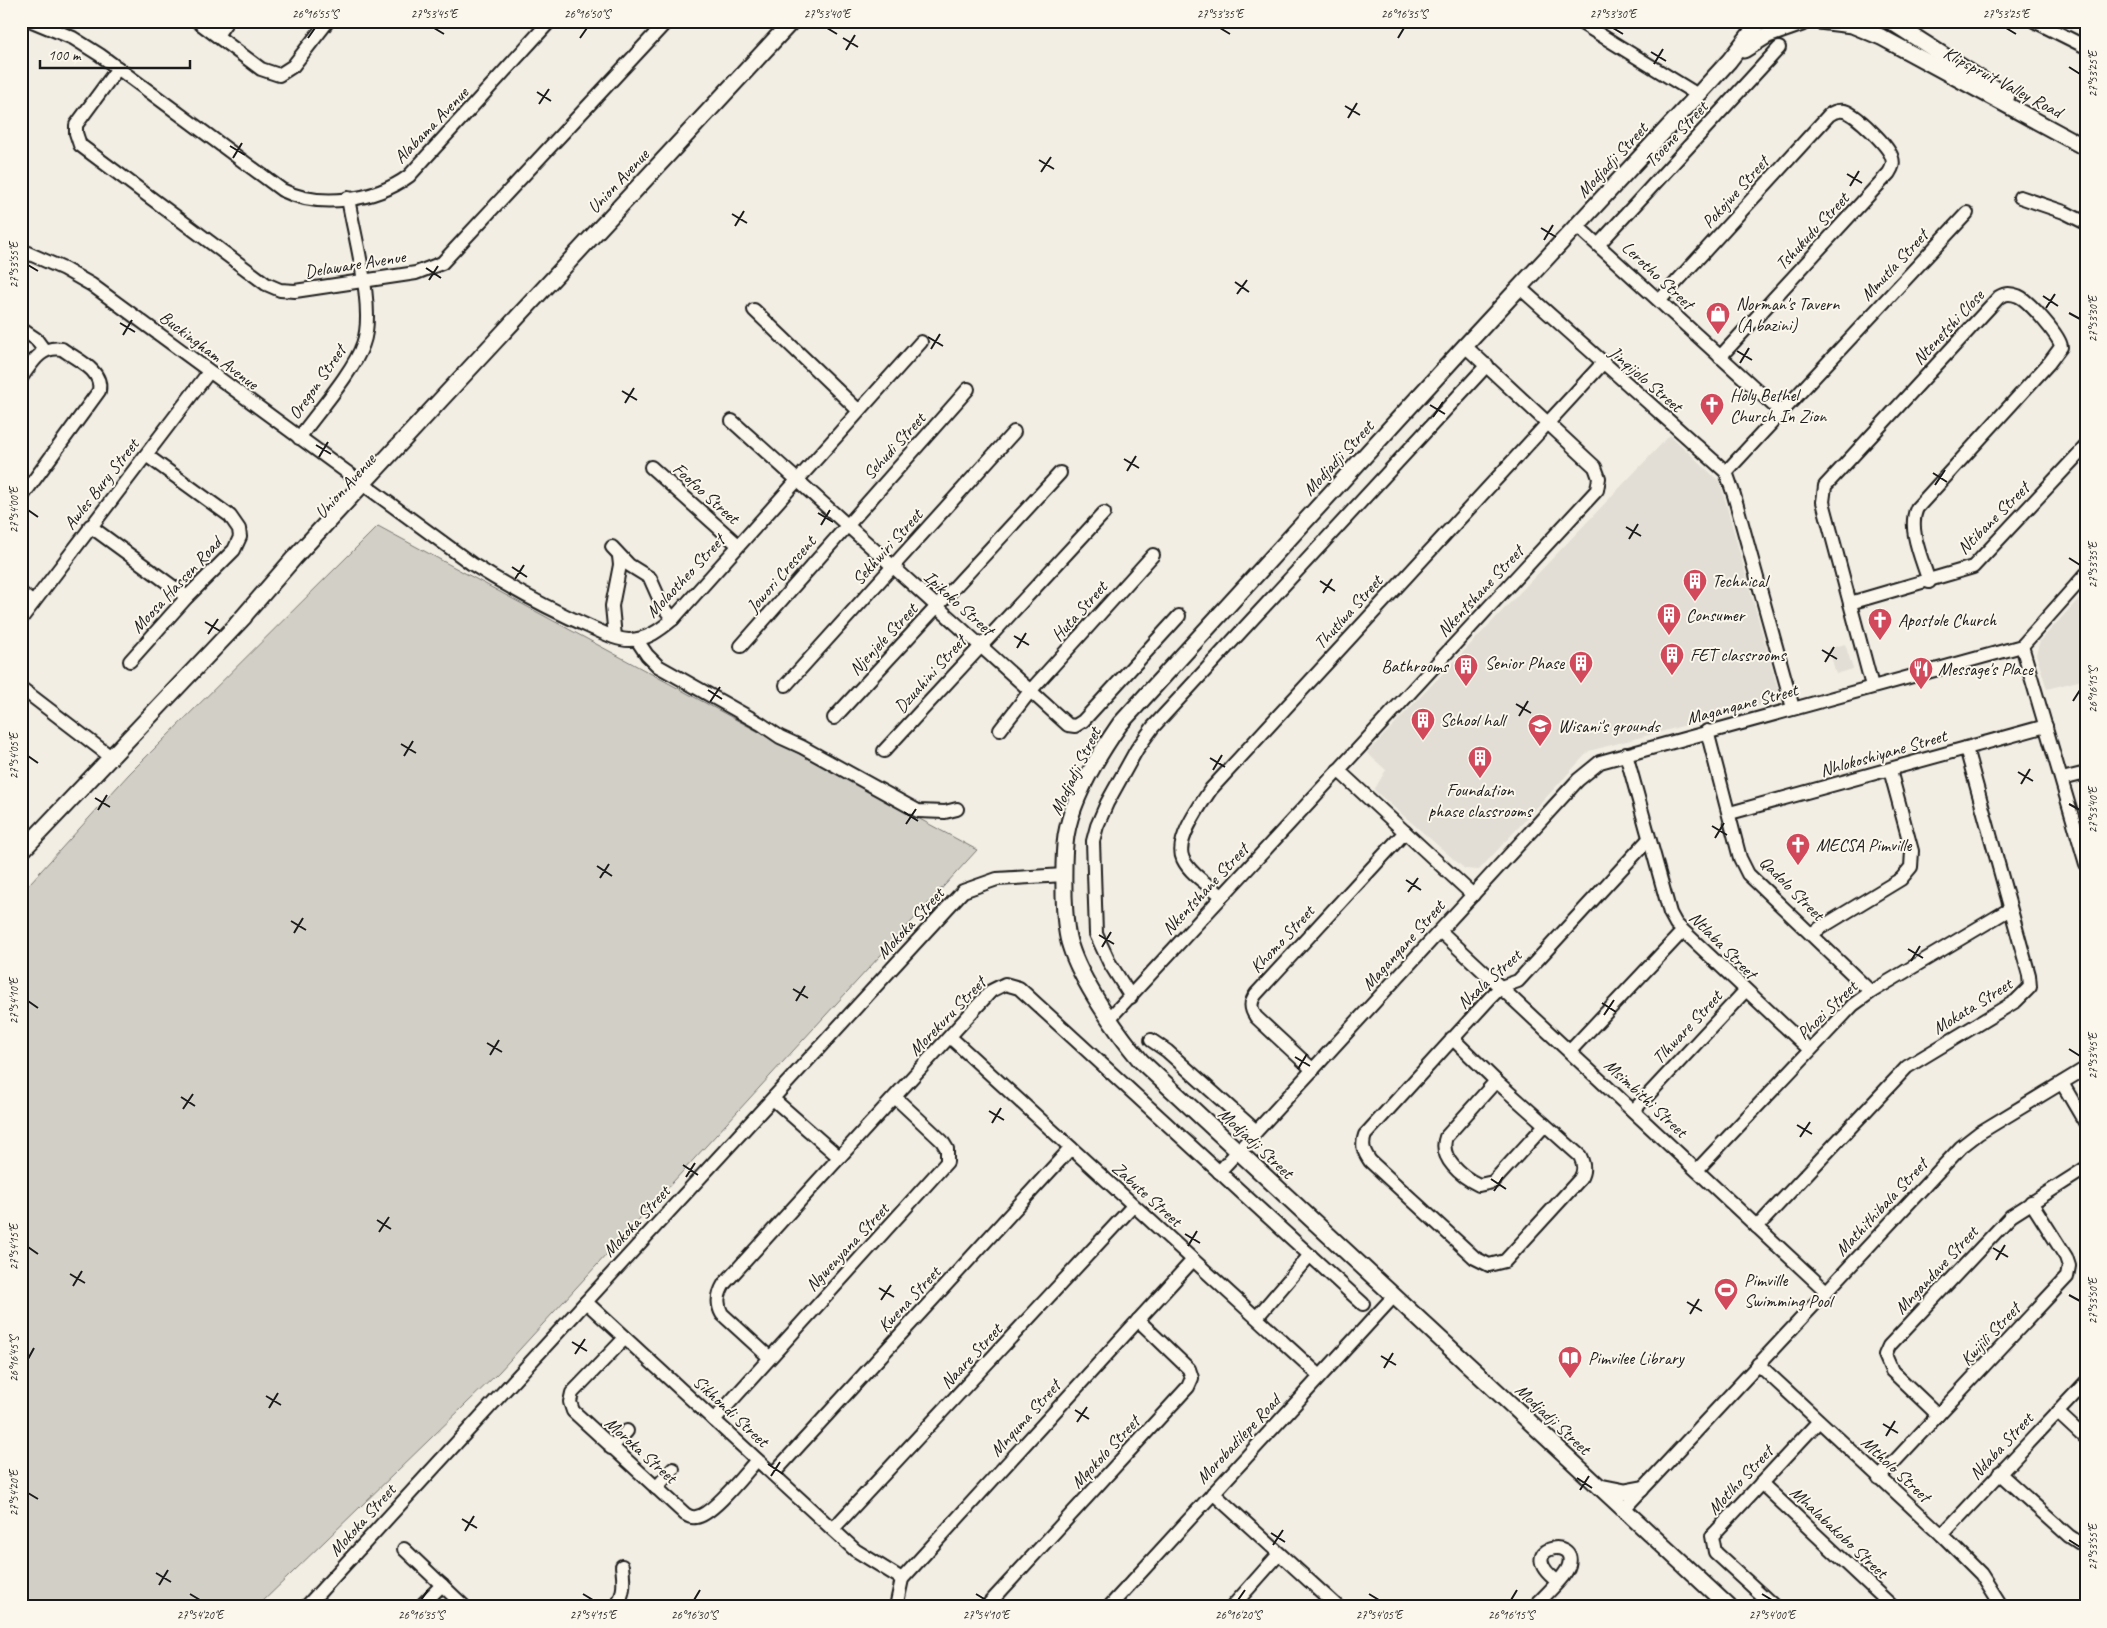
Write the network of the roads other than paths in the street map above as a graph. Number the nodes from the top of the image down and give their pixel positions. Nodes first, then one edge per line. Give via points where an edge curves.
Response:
1 (32, 21) edge
2 (197, 21) edge
3 (227, 21) edge
4 (328, 21) edge
5 (550, 21) edge
6 (668, 21) edge
7 (792, 21) edge
8 (1578, 21) edge
9 (1760, 21) edge
10 (1890, 21) edge
11 (2034, 21) edge
12 (1807, 22) edge
13 (46, 23) edge
14 (217, 35) junction
15 (2086, 47) edge
16 (1779, 48) dead end
17 (1729, 61) junction
18 (118, 68) junction
19 (1698, 95) junction
20 (1838, 110) joint
21 (2086, 142) edge
22 (2086, 148) edge
23 (2020, 197) dead end
24 (348, 198) junction
25 (1967, 213) dead end
26 (2086, 223) edge
27 (1577, 226) junction
28 (1599, 244) junction
29 (21, 250) edge
30 (362, 281) junction
31 (1519, 288) junction
32 (1660, 300) junction
33 (754, 310) dead end
34 (21, 329) edge
35 (921, 342) dead end
36 (1464, 346) junction
37 (44, 350) junction
38 (1720, 357) junction
39 (1602, 364) junction
40 (1487, 365) junction
41 (209, 372) junction
42 (21, 378) edge
43 (968, 389) dead end
44 (859, 411) junction
45 (1781, 412) junction
46 (732, 421) dead end
47 (1548, 421) junction
48 (1014, 432) dead end
49 (298, 438) junction
50 (2086, 446) edge
51 (146, 455) junction
52 (651, 467) dead end
53 (1726, 472) junction
54 (1060, 473) dead end
55 (797, 479) junction
56 (366, 487) junction
57 (21, 498) edge
58 (1104, 513) dead end
59 (847, 525) junction
60 (90, 526) junction
61 (738, 545) junction
62 (1153, 555) dead end
63 (892, 566) junction
64 (2086, 574) edge
65 (1929, 582) junction
66 (21, 593) edge
67 (187, 597) junction
68 (33, 602) junction
69 (1850, 604) junction
70 (937, 607) junction
71 (1179, 616) dead end
72 (21, 619) edge
73 (673, 619) junction
74 (615, 637) junction
75 (637, 640) junction
76 (980, 645) junction
77 (741, 646) dead end
78 (2022, 646) junction
79 (130, 661) dead end
80 (786, 685) dead end
81 (1872, 686) junction
82 (21, 688) edge
83 (1030, 690) junction
84 (1793, 708) junction
85 (834, 718) dead end
86 (2046, 726) junction
87 (1000, 730) dead end
88 (1707, 732) junction
89 (1966, 748) junction
90 (884, 750) dead end
91 (1626, 754) junction
92 (111, 757) junction
93 (1338, 770) junction
94 (1890, 770) junction
95 (2086, 773) edge
96 (2062, 779) junction
97 (957, 809) dead end
98 (1730, 813) junction
99 (1404, 832) junction
100 (1648, 840) junction
101 (21, 852) edge
102 (2085, 862) edge
103 (1064, 875) junction
104 (1473, 894) junction
105 (1222, 896) junction
106 (2010, 909) junction
107 (1440, 931) junction
108 (1682, 932) junction
109 (1812, 933) junction
110 (1501, 987) junction
111 (1745, 991) junction
112 (1871, 992) junction
113 (1131, 997) junction
114 (1110, 1019) junction
115 (950, 1037) junction
116 (1452, 1038) junction
117 (1152, 1040) dead end
118 (1810, 1050) junction
119 (1570, 1051) junction
120 (2086, 1068) edge
121 (1313, 1070) junction
122 (1496, 1081) junction
123 (2062, 1083) junction
124 (895, 1097) junction
125 (773, 1099) junction
126 (1634, 1110) junction
127 (1545, 1124) junction
128 (2086, 1124) edge
129 (1256, 1131) junction
130 (1071, 1148) junction
131 (1238, 1152) junction
132 (840, 1157) junction
133 (2086, 1168) edge
134 (1697, 1170) junction
135 (1219, 1172) junction
136 (2031, 1202) junction
137 (1133, 1206) junction
138 (1757, 1227) junction
139 (1310, 1255) junction
140 (1193, 1260) junction
141 (1826, 1291) junction
142 (1394, 1296) junction
143 (586, 1302) junction
144 (1363, 1304) dead end
145 (1257, 1317) junction
146 (1138, 1320) junction
147 (625, 1338) junction
148 (769, 1357) junction
149 (1758, 1364) junction
150 (1320, 1376) junction
151 (2086, 1382) edge
152 (2057, 1412) junction
153 (1938, 1415) junction
154 (714, 1420) junction
155 (1819, 1421) junction
156 (627, 1430) dead end
157 (2086, 1439) edge
158 (611, 1448) junction
159 (757, 1460) junction
160 (673, 1469) dead end
161 (2000, 1473) junction
162 (773, 1474) junction
163 (1879, 1478) junction
164 (1761, 1483) junction
165 (1599, 1487) junction
166 (656, 1488) junction
167 (1641, 1489) junction
168 (1213, 1492) junction
169 (1623, 1510) junction
170 (833, 1529) junction
171 (1942, 1535) junction
172 (2086, 1547) edge
173 (404, 1549) dead end
174 (1279, 1554) junction
175 (622, 1566) dead end
176 (902, 1579) junction
177 (1558, 1581) dead end
178 (442, 1585) junction
179 (1999, 1606) edge
180 (306, 1607) edge
181 (420, 1607) edge
182 (465, 1607) edge
183 (616, 1607) edge
184 (896, 1607) edge
185 (986, 1607) edge
186 (1109, 1607) edge
187 (1232, 1607) edge
188 (1338, 1607) edge
189 (1534, 1607) edge
190 (1729, 1607) edge
191 (1774, 1607) edge
192 (1893, 1607) edge

1 - 13 street, Alabama Avenue
2 - 14 street
3 - 14 street
4 - 14 street via 293,66 279,75 261,69
5 - 24 street, Alabama Avenue via 409,176 388,188
6 - 30 street, Delaware Avenue via 442,263 416,273
7 - 56 street, Union Avenue via 472,365 422,429
8 - 19 street
9 - 17 street, Modjadji Street
10 - 21 street, Klipspruit Valley Road via 2031,112
11 - 15 street
12 - 17 street, Modjadji Street via 1768,34
12 - 22 street, Klipspruit Valley Road via 1852,25 1881,37
13 - 18 street, Alabama Avenue
16 - 28 street, Tsoene Street
17 - 19 street, Modjadji Street
18 - 24 street, Alabama Avenue via 282,190 308,200
18 - 30 street, Delaware Avenue via 76,125 77,138 84,148 273,288 295,291
19 - 27 street, Modjadji Street
20 - 32 street, Pokojwe Street via 1829,115
20 - 38 street, Tshukudu Street via 1852,114 1887,149 1892,169
23 - 26 street
24 - 30 street, Oregon Street
25 - 45 street, Mmutla Street
27 - 28 street, Lerotho Street
27 - 31 street, Modjadji Street
28 - 32 street, Lerotho Street
29 - 41 street, Buckingham Avenue via 92,285
30 - 49 street, Oregon Street via 368,322 362,349
31 - 36 street, Modjadji Street
31 - 39 street, Jinqijolo Street
32 - 38 street, Lerotho Street
33 - 44 street
34 - 37 street via 36,339
35 - 44 street, Molaotheo Street
36 - 40 street, Nkentshane Street
36 - 103 street, Modjadji Street via 1120,724 1073,811 1066,834
37 - 42 street
37 - 57 street via 62,348 96,373 99,392
38 - 45 street, Lerotho Street
39 - 47 street, Thutlwa Street
39 - 53 street, Jinqijolo Street
40 - 47 street, Nkentshane Street
40 - 113 street via 1153,727 1121,776 1095,832 1096,934
41 - 49 street, Buckingham Avenue
41 - 51 street, Awles Bury Street
43 - 59 street, Sehudi Street
44 - 55 street, Molaotheo Street
45 - 53 street, Mmutla Street
46 - 55 street, Ipikoko Street
47 - 93 street, Nkentshane Street via 1595,467 1599,478 1596,492
47 - 105 street, Thutlwa Street via 1211,789 1182,840 1181,852 1188,866
48 - 63 street, Sekhwiri Street
49 - 56 street, Buckingham Avenue
50 - 65 street, Ntibane Street via 1977,564
51 - 60 street, Awles Bury Street
51 - 67 street, Moosa Hassen Road via 230,516 240,529 234,550
52 - 61 street, Foofoo Street
53 - 84 street, Jinqijolo Street
54 - 70 street, Njenjele Street
55 - 59 street, Ipikoko Street
55 - 61 street, Molaotheo Street
56 - 74 street, Molaotheo Street via 505,585
56 - 92 street, Union Avenue
58 - 76 street, Dzuahini Street
59 - 63 street, Ipikoko Street
59 - 77 street, Jowori Crescent
60 - 67 street
60 - 68 street, Awles Bury Street
61 - 73 street, Molaotheo Street
62 - 83 street, Huta Street
63 - 70 street, Ipikoko Street
63 - 80 street, Sekhwiri Street
64 - 78 street
65 - 69 street, Ntibane Street
65 - 69 street, Ntenetshi Close via 1915,529 1917,508 2061,347 2053,331 2024,299 2015,294 1999,297 1825,486 1823,502
66 - 68 street
67 - 79 street, Moosa Hassen Road
68 - 72 street, Awles Bury Street
69 - 81 street, Ntenetshi Close
70 - 76 street, Ipikoko Street
70 - 85 street, Njenjele Street
71 - 83 street, Ipikoko Street via 1079,724 1068,725
73 - 74 street via 662,605 650,578 615,552 612,606
73 - 75 street, Molaotheo Street via 652,635
74 - 75 street, Molaotheo Street
75 - 97 street via 658,666 780,737 918,811
76 - 83 street, Ipikoko Street
76 - 90 street, Dzuahini Street
78 - 81 street, Maganqane Street
78 - 86 street
81 - 84 street, Maganqane Street
82 - 92 street
83 - 87 street
84 - 88 street, Maganqane Street
86 - 89 street, Nhlokoshiyane Street
86 - 96 street
88 - 91 street, Maganqane Street
88 - 98 street, Qadolo Street
89 - 94 street, Nhlokoshiyane Street
89 - 106 street, Mokata Street
91 - 100 street, Ntlaba Street
91 - 104 street, Maganqane Street via 1600,762 1578,780
92 - 101 street, Union Avenue
93 - 99 street
93 - 105 street, Nkentshane Street
94 - 98 street, Nhlokoshiyane Street
94 - 109 street via 1912,851 1911,867 1901,879
95 - 96 street
96 - 102 street
98 - 109 street, Qadolo Street via 1740,858 1748,874
99 - 104 street
99 - 121 street, Khomo Street via 1252,1002 1256,1017
100 - 108 street, Ntlaba Street via 1670,913
100 - 110 street, Nxala Street via 1518,980
103 - 114 street, Modjadji Street via 1065,921 1070,946
103 - 125 street, Mokoka Street via 997,879 963,891
104 - 107 street, Maganqane Street
105 - 113 street, Nkentshane Street
106 - 112 street, Phozi Street
106 - 138 street, Mokata Street via 2030,987 2016,1001 1907,1067
107 - 110 street, Msimbithi Street
107 - 121 street, Maganqane Street
108 - 111 street, Ntlaba Street
108 - 119 street
109 - 112 street, Qadolo Street
110 - 116 street, Nxala Street
110 - 119 street, Msimbithi Street
111 - 118 street, Ntlaba Street
111 - 126 street, Tlhware Street
112 - 118 street, Phozi Street via 1853,1005
113 - 114 street, Nkentshane Street
114 - 131 street, Modjadji Street via 1141,1061
115 - 124 street, Morekuru Street
115 - 130 street, Zabute Street
115 - 135 street, Morekuru Street via 994,989 1005,984 1015,986
116 - 122 street
116 - 127 street, Nxala Street via 1365,1135 1363,1149 1370,1161 1475,1258 1486,1264 1505,1261 1583,1174 1580,1156
117 - 129 street
118 - 134 street, Phozi Street
119 - 126 street, Msimbithi Street
120 - 123 street, Mathithibala Street
121 - 129 street, Maganqane Street
122 - 127 street
122 - 127 street via 1444,1142 1446,1156 1468,1178 1479,1185 1493,1182
123 - 128 street
123 - 141 street, Mathithibala Street via 1961,1147
124 - 132 street, Morekuru Street
124 - 148 street, Ngwenyana Street via 942,1142 947,1149 947,1162
125 - 132 street
125 - 143 street, Mokoka Street
126 - 134 street, Msimbithi Street
129 - 131 street, Maganqane Street
130 - 137 street, Zabute Street
130 - 162 street, Kwena Street
131 - 135 street, Maganqane Street
131 - 142 street, Modjadji Street
132 - 148 street, Morekuru Street via 720,1291 718,1307 722,1314
133 - 136 street, Mngandave Street
134 - 138 street, Msimbithi Street
135 - 139 street, Morekuru Street
136 - 153 street, Kwijili Street via 2066,1257 2068,1276
136 - 153 street, Mngandave Street via 2011,1216 1886,1352 1889,1367
137 - 140 street, Zabute Street
137 - 170 street, Naare Street
138 - 141 street, Msimbithi Street
139 - 144 street, Morekuru Street
139 - 145 street
140 - 145 street, Zabute Street
140 - 146 street, Mnquma Street
141 - 149 street, Mathithibala Street
142 - 150 street, Morobadilepe Road
142 - 165 street, Modjadji Street
143 - 147 street, Sikhondi Street
143 - 180 street, Mokoka Street
145 - 150 street, Zabute Street
146 - 176 street, Mnquma Street
146 - 185 street, Mqokolo Street via 1188,1369 1192,1378 1188,1387
147 - 154 street, Sikhondi Street
147 - 158 street, Moroka Street via 572,1394 570,1402 573,1411
148 - 154 street, Ngwenyana Street
149 - 155 street, Mtholo Street
149 - 167 street, Mathithibala Street
150 - 168 street, Morobadilepe Road
151 - 152 street, Ndaba Street
152 - 157 street
152 - 161 street, Ndaba Street
153 - 163 street, Kwijili Street
154 - 159 street, Sikhondi Street
155 - 163 street, Mtholo Street
155 - 164 street, Motlho Street
156 - 158 street
158 - 166 street, Moroka Street
159 - 162 street, Sikhondi Street
159 - 166 street, Moroka Street via 714,1506 696,1517 685,1514
160 - 166 street
161 - 171 street, Ndaba Street
161 - 172 street via 2069,1536
162 - 170 street, Sikhondi Street
163 - 171 street, Mtholo Street
164 - 191 street, Motlho Street via 1713,1534 1712,1541 1715,1552
164 - 192 street, Mhalabakobo Street
165 - 167 street via 1626,1492
165 - 169 street, Modjadji Street
167 - 169 street, Mathithibala Street
168 - 174 street
168 - 186 street, Morobadilepe Road
169 - 190 street, Modjadji Street
170 - 176 street, Sikhondi Street via 855,1550
171 - 179 street, Mtholo Street via 1981,1574
173 - 178 street
174 - 187 street
174 - 188 street
175 - 183 street via 624,1585 622,1598
176 - 184 street
177 - 189 street
178 - 181 street
178 - 182 street

